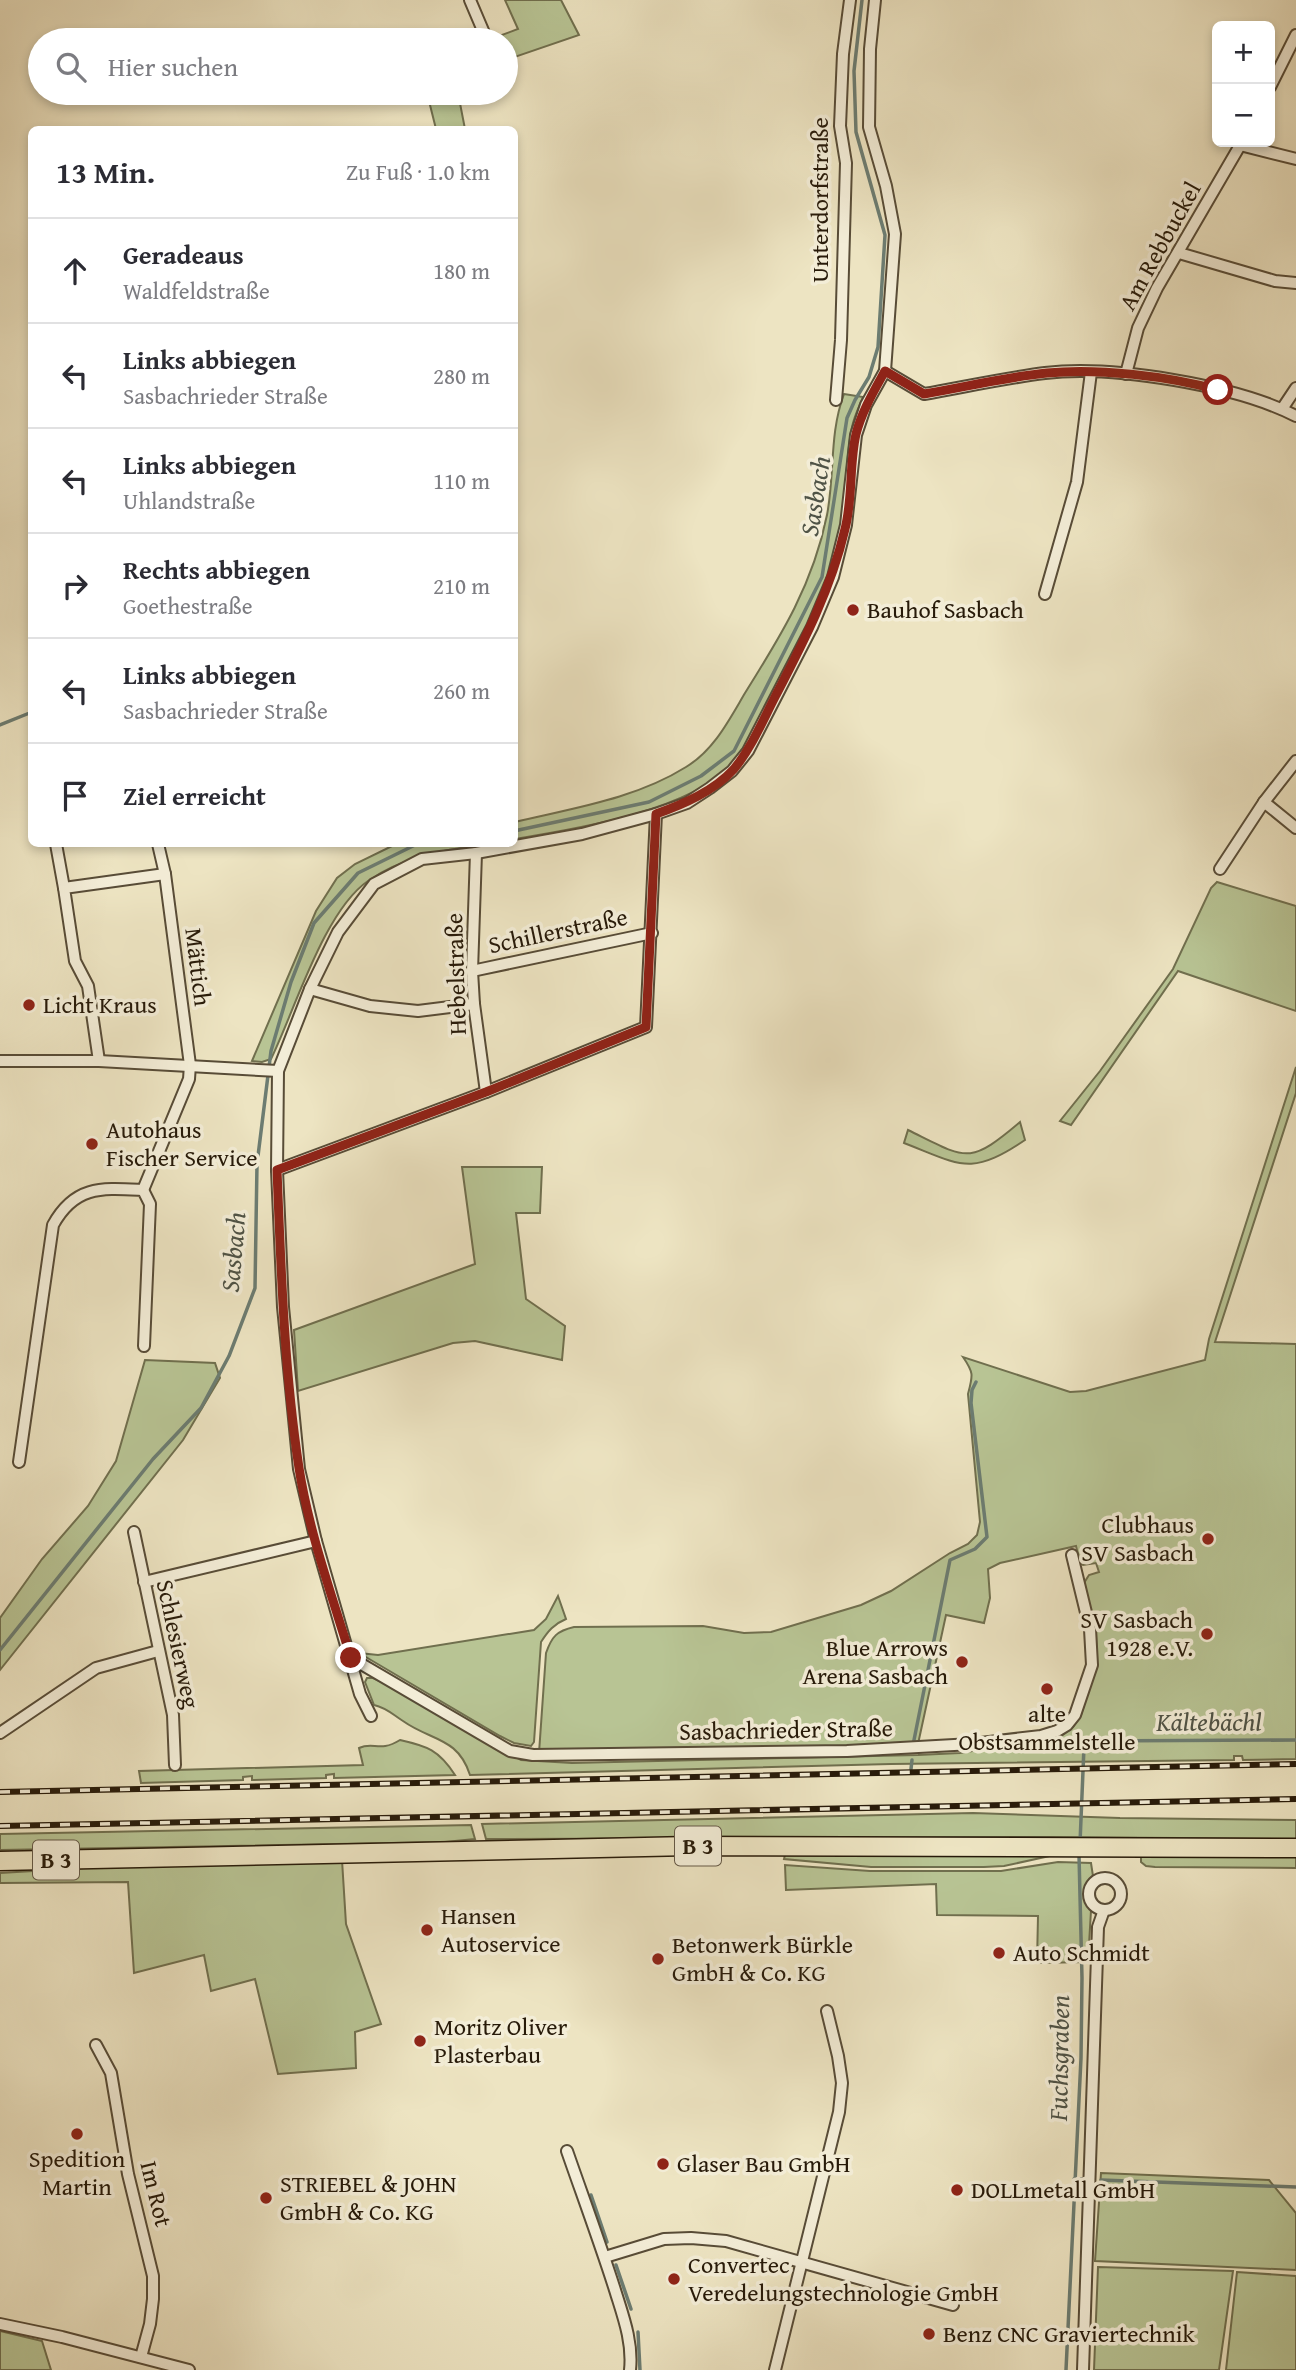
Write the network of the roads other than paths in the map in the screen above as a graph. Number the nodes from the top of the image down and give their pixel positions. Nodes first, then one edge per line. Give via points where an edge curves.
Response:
1 (470, 0) edge
2 (850, 0) edge
3 (875, 0) edge
4 (482, 28) edge
5 (1296, 35) edge
6 (1272, 84) edge
7 (1239, 147) edge
8 (1252, 147) edge
9 (1296, 159) edge
10 (1179, 253) junction
11 (1296, 283) edge
12 (885, 371) junction
13 (1091, 372) junction
14 (1126, 374) junction
15 (1296, 388) edge
16 (836, 400) dead end
17 (1282, 409) junction
18 (1296, 416) edge
19 (1045, 594) dead end
20 (1296, 761) edge
21 (1264, 802) junction
22 (656, 814) junction
23 (1296, 828) edge
24 (518, 845) edge
25 (57, 847) edge
26 (159, 847) edge
27 (509, 847) edge
28 (476, 853) junction
29 (1220, 869) dead end
30 (165, 874) junction
31 (64, 888) junction
32 (652, 933) junction
33 (472, 971) junction
34 (310, 989) junction
35 (474, 1004) junction
36 (0, 1060) edge
37 (99, 1061) junction
38 (190, 1066) junction
39 (276, 1071) junction
40 (486, 1092) junction
41 (277, 1170) junction
42 (143, 1189) junction
43 (144, 1346) dead end
44 (19, 1462) dead end
45 (134, 1532) dead end
46 (316, 1541) junction
47 (1072, 1555) dead end
48 (144, 1582) junction
49 (158, 1651) junction
50 (351, 1658) junction
51 (371, 1716) dead end
52 (0, 1733) edge
53 (175, 1765) dead end
54 (1296, 1848) edge
55 (0, 1861) edge
56 (1104, 1910) dead end
57 (827, 2011) dead end
58 (96, 2045) dead end
59 (567, 2151) dead end
60 (605, 2257) junction
61 (801, 2262) junction
62 (953, 2305) dead end
63 (0, 2324) edge
64 (141, 2357) junction
65 (188, 2370) edge
66 (630, 2370) edge
67 (775, 2370) edge
68 (1083, 2370) edge

1 - 4 street
2 - 16 street, Unterdorfstraße via 840,126 846,163
3 - 12 street via 869,127 895,234
5 - 6 street
7 - 10 street, Am Rebbuckel
8 - 9 street
10 - 11 street
10 - 14 street, Am Rebbuckel via 1139,328
12 - 13 street via 924,394 1047,373
12 - 22 street via 866,404 856,435 846,525 833,577 748,751 710,788 687,803
13 - 14 street
13 - 19 street via 1077,482
14 - 17 street via 1199,384
15 - 17 street
17 - 18 street
20 - 21 street
21 - 23 street
21 - 29 street
22 - 24 street
22 - 32 street
25 - 31 street
26 - 30 street, Mättich
27 - 28 street
28 - 33 street, Hebelstraße
28 - 34 street via 422,859 373,884 338,932
30 - 31 street
30 - 38 street, Mättich
31 - 37 street via 75,961 88,986
32 - 33 street, Schillerstraße
32 - 40 street via 646,1027
33 - 35 street, Hebelstraße
34 - 35 street via 370,1006 418,1011
34 - 39 street
35 - 40 street, Hebelstraße
36 - 37 street
37 - 38 street
38 - 39 street
38 - 42 street, Mättich via 189,1079
39 - 41 street
40 - 41 street
41 - 46 street via 282,1307 296,1442
42 - 43 street via 150,1204
42 - 44 street via 83,1193 70,1201 53,1225
45 - 48 street, Schlesierweg
46 - 48 street
46 - 50 street
47 - 50 street, Sasbachrieder Straße via 1090,1629 1091,1665 1075,1715 1067,1725 1041,1736 847,1751 533,1755 510,1751
48 - 49 street, Schlesierweg
49 - 52 street via 96,1668
49 - 53 street, Schlesierweg via 173,1715
50 - 51 street
54 - 55 main road, B 3 via 690,1846
56 - 68 street via 1098,1927
57 - 61 street via 842,2083 839,2112
58 - 64 street, Im Rot via 111,2073 128,2174 153,2276 150,2324
59 - 60 street
60 - 61 street via 664,2239 691,2238 726,2241
60 - 66 street via 628,2334
61 - 62 street
61 - 67 street
63 - 64 street
64 - 65 street

